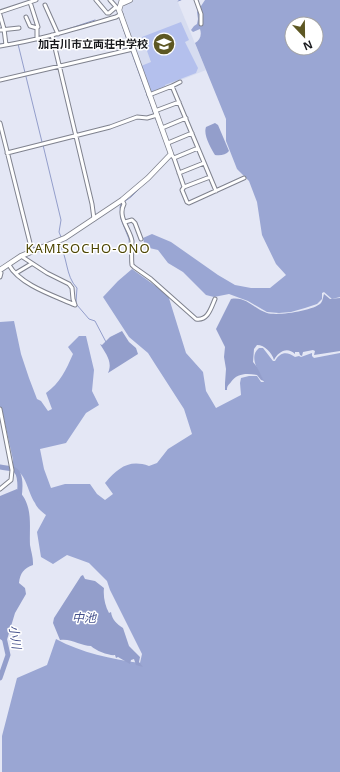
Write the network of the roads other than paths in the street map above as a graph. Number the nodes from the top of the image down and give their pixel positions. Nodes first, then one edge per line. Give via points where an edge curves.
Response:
1 (36, 0) edge
2 (96, 0) edge
3 (110, 0) edge
4 (130, 0) edge
5 (196, 0) edge
6 (30, 2) junction
7 (122, 2) edge
8 (45, 5) dead end
9 (119, 10) junction
10 (0, 12) edge
11 (0, 15) edge
12 (26, 17) dead end
13 (201, 24) dead end
14 (19, 28) dead end
15 (37, 28) junction
16 (0, 30) edge
17 (4, 30) junction
18 (58, 34) junction
19 (52, 36) junction
20 (37, 38) junction
21 (6, 44) junction
22 (0, 46) edge
23 (133, 49) junction
24 (58, 66) junction
25 (0, 80) edge
26 (180, 82) dead end
27 (172, 86) junction
28 (149, 95) junction
29 (179, 102) junction
30 (156, 113) junction
31 (186, 118) junction
32 (0, 123) edge
33 (162, 128) junction
34 (192, 133) junction
35 (76, 136) junction
36 (168, 143) junction
37 (198, 148) junction
38 (7, 153) junction
39 (173, 156) junction
40 (204, 163) junction
41 (179, 173) junction
42 (210, 177) junction
43 (244, 178) dead end
44 (184, 187) junction
45 (216, 191) junction
46 (122, 200) junction
47 (94, 220) junction
48 (124, 222) junction
49 (141, 239) dead end
50 (32, 251) junction
51 (23, 257) junction
52 (9, 264) junction
53 (31, 264) junction
54 (1, 271) edge
55 (16, 273) junction
56 (0, 277) edge
57 (70, 285) junction
58 (215, 299) dead end
59 (0, 408) edge
60 (0, 489) edge

1 - 6 street
2 - 9 street via 107,13
3 - 9 street
4 - 7 street
5 - 13 street via 201,14
6 - 10 street
6 - 15 street
7 - 9 street
8 - 18 street
9 - 18 street via 116,17
9 - 23 street
11 - 17 street
12 - 15 street via 30,26
14 - 17 street
15 - 20 street
16 - 17 street
17 - 21 street
18 - 19 street
19 - 20 street
19 - 24 street
20 - 21 street
21 - 22 street
23 - 24 street
23 - 28 street
24 - 25 street
24 - 35 street
26 - 27 street
27 - 28 street
27 - 29 street
28 - 30 street
29 - 30 street
29 - 31 street
30 - 33 street
30 - 35 street via 147,118 135,117
31 - 33 street
31 - 34 street
32 - 38 street
33 - 36 street
34 - 36 street
34 - 37 street
35 - 38 street
35 - 47 street
36 - 39 street
37 - 39 street
37 - 40 street
38 - 50 street
39 - 41 street
39 - 46 street
40 - 41 street
40 - 42 street
41 - 44 street
42 - 44 street
42 - 45 street
43 - 45 street
44 - 45 street via 182,190 189,203
46 - 47 street
46 - 48 street
47 - 50 street via 65,238
48 - 49 street via 132,220
48 - 58 street via 132,242 134,267 196,319 206,317
50 - 51 street
51 - 52 street
51 - 53 street
51 - 57 street
52 - 54 street
52 - 55 street
53 - 55 street
53 - 57 street
54 - 56 street
55 - 57 street via 32,285 75,305 74,292
59 - 60 street via 12,470 11,480

